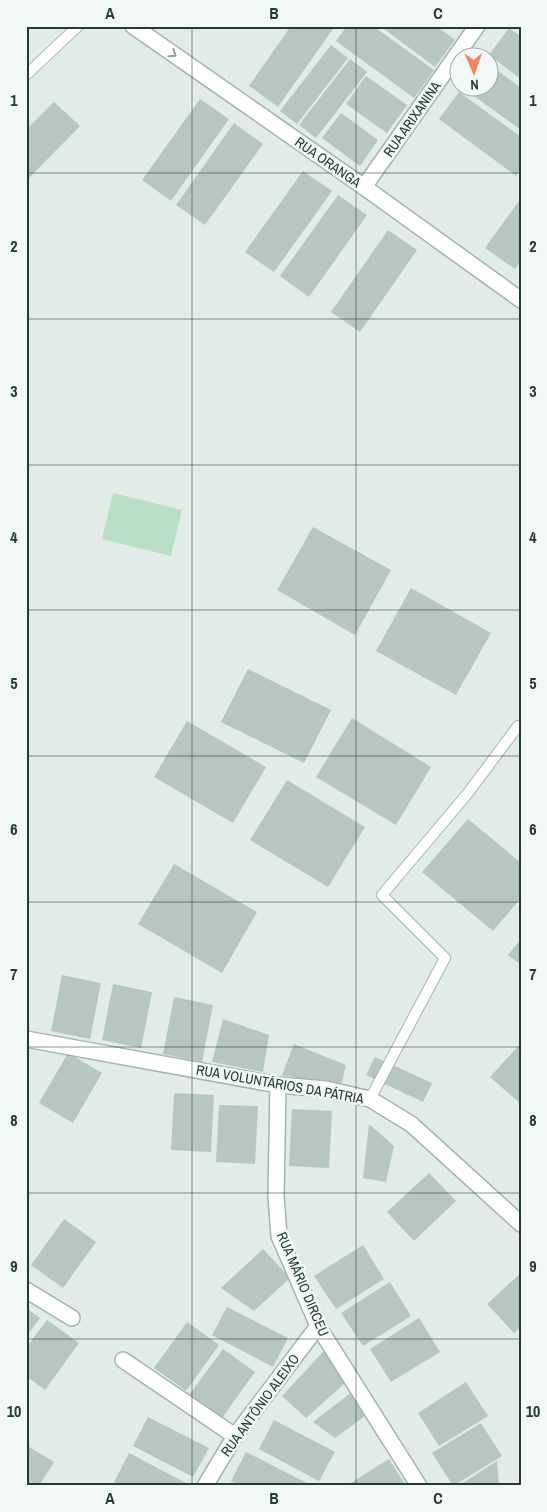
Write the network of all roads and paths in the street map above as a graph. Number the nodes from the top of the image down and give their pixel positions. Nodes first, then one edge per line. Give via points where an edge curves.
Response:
1 (78, 26) edge
2 (133, 26) edge
3 (477, 26) edge
4 (26, 75) edge
5 (364, 187) junction
6 (521, 300) edge
7 (518, 726) dead end
8 (26, 1039) edge
9 (278, 1085) junction
10 (370, 1099) junction
11 (521, 1224) edge
12 (26, 1290) edge
13 (72, 1318) dead end
14 (318, 1326) junction
15 (124, 1360) dead end
16 (235, 1436) junction
17 (205, 1486) edge
18 (419, 1486) edge

1 - 4 lane
2 -> 5 street, RUA ORANGA
3 - 5 street, RUA ARIXANINA
5 - 6 street, RUA ORANGA
7 - 10 lane via 468,793 382,895 445,958
8 - 9 street, RUA VOLUNTÁRIOS DA PÁTRIA
9 - 10 street, RUA VOLUNTÁRIOS DA PÁTRIA via 326,1089
9 - 14 street, RUA MÁRIO DIRCEU via 276,1196 279,1236
10 - 11 street, RUA VOLUNTÁRIOS DA PÁTRIA via 410,1124
12 - 13 street
14 - 16 street, RUA ANTÔNIO ALEIXO
14 - 18 street, RUA MÁRIO DIRCEU
15 - 16 street
16 - 17 street, RUA ANTÔNIO ALEIXO

